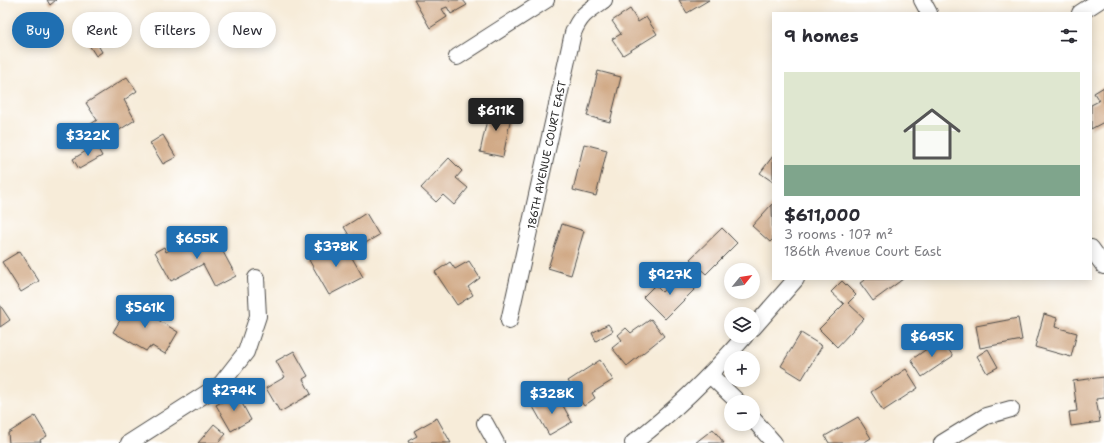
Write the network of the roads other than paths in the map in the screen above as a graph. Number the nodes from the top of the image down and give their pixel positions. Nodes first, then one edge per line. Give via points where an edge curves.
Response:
1 (546, 0) edge
2 (604, 0) edge
3 (922, 0) edge
4 (1100, 0) edge
5 (928, 12) edge
6 (1082, 12) edge
7 (457, 57) dead end
8 (1092, 249) edge
9 (1104, 266) edge
10 (256, 278) dead end
11 (795, 280) edge
12 (760, 320) edge
13 (510, 321) dead end
14 (740, 343) edge
15 (710, 375) junction
16 (731, 395) edge
17 (1011, 409) dead end
18 (485, 423) dead end
19 (760, 426) edge
20 (129, 443) edge
21 (496, 443) edge
22 (633, 443) edge
23 (774, 443) edge
24 (942, 443) edge

1 - 7 street
2 - 13 street, 186TH AVENUE COURT EAST via 584,13 574,33
3 - 5 street
4 - 6 street
8 - 9 street
10 - 20 street via 258,316 246,352 221,384
11 - 12 street
14 - 15 street
15 - 16 street
15 - 22 street via 658,424
17 - 24 street via 986,416
18 - 21 street
19 - 23 street

